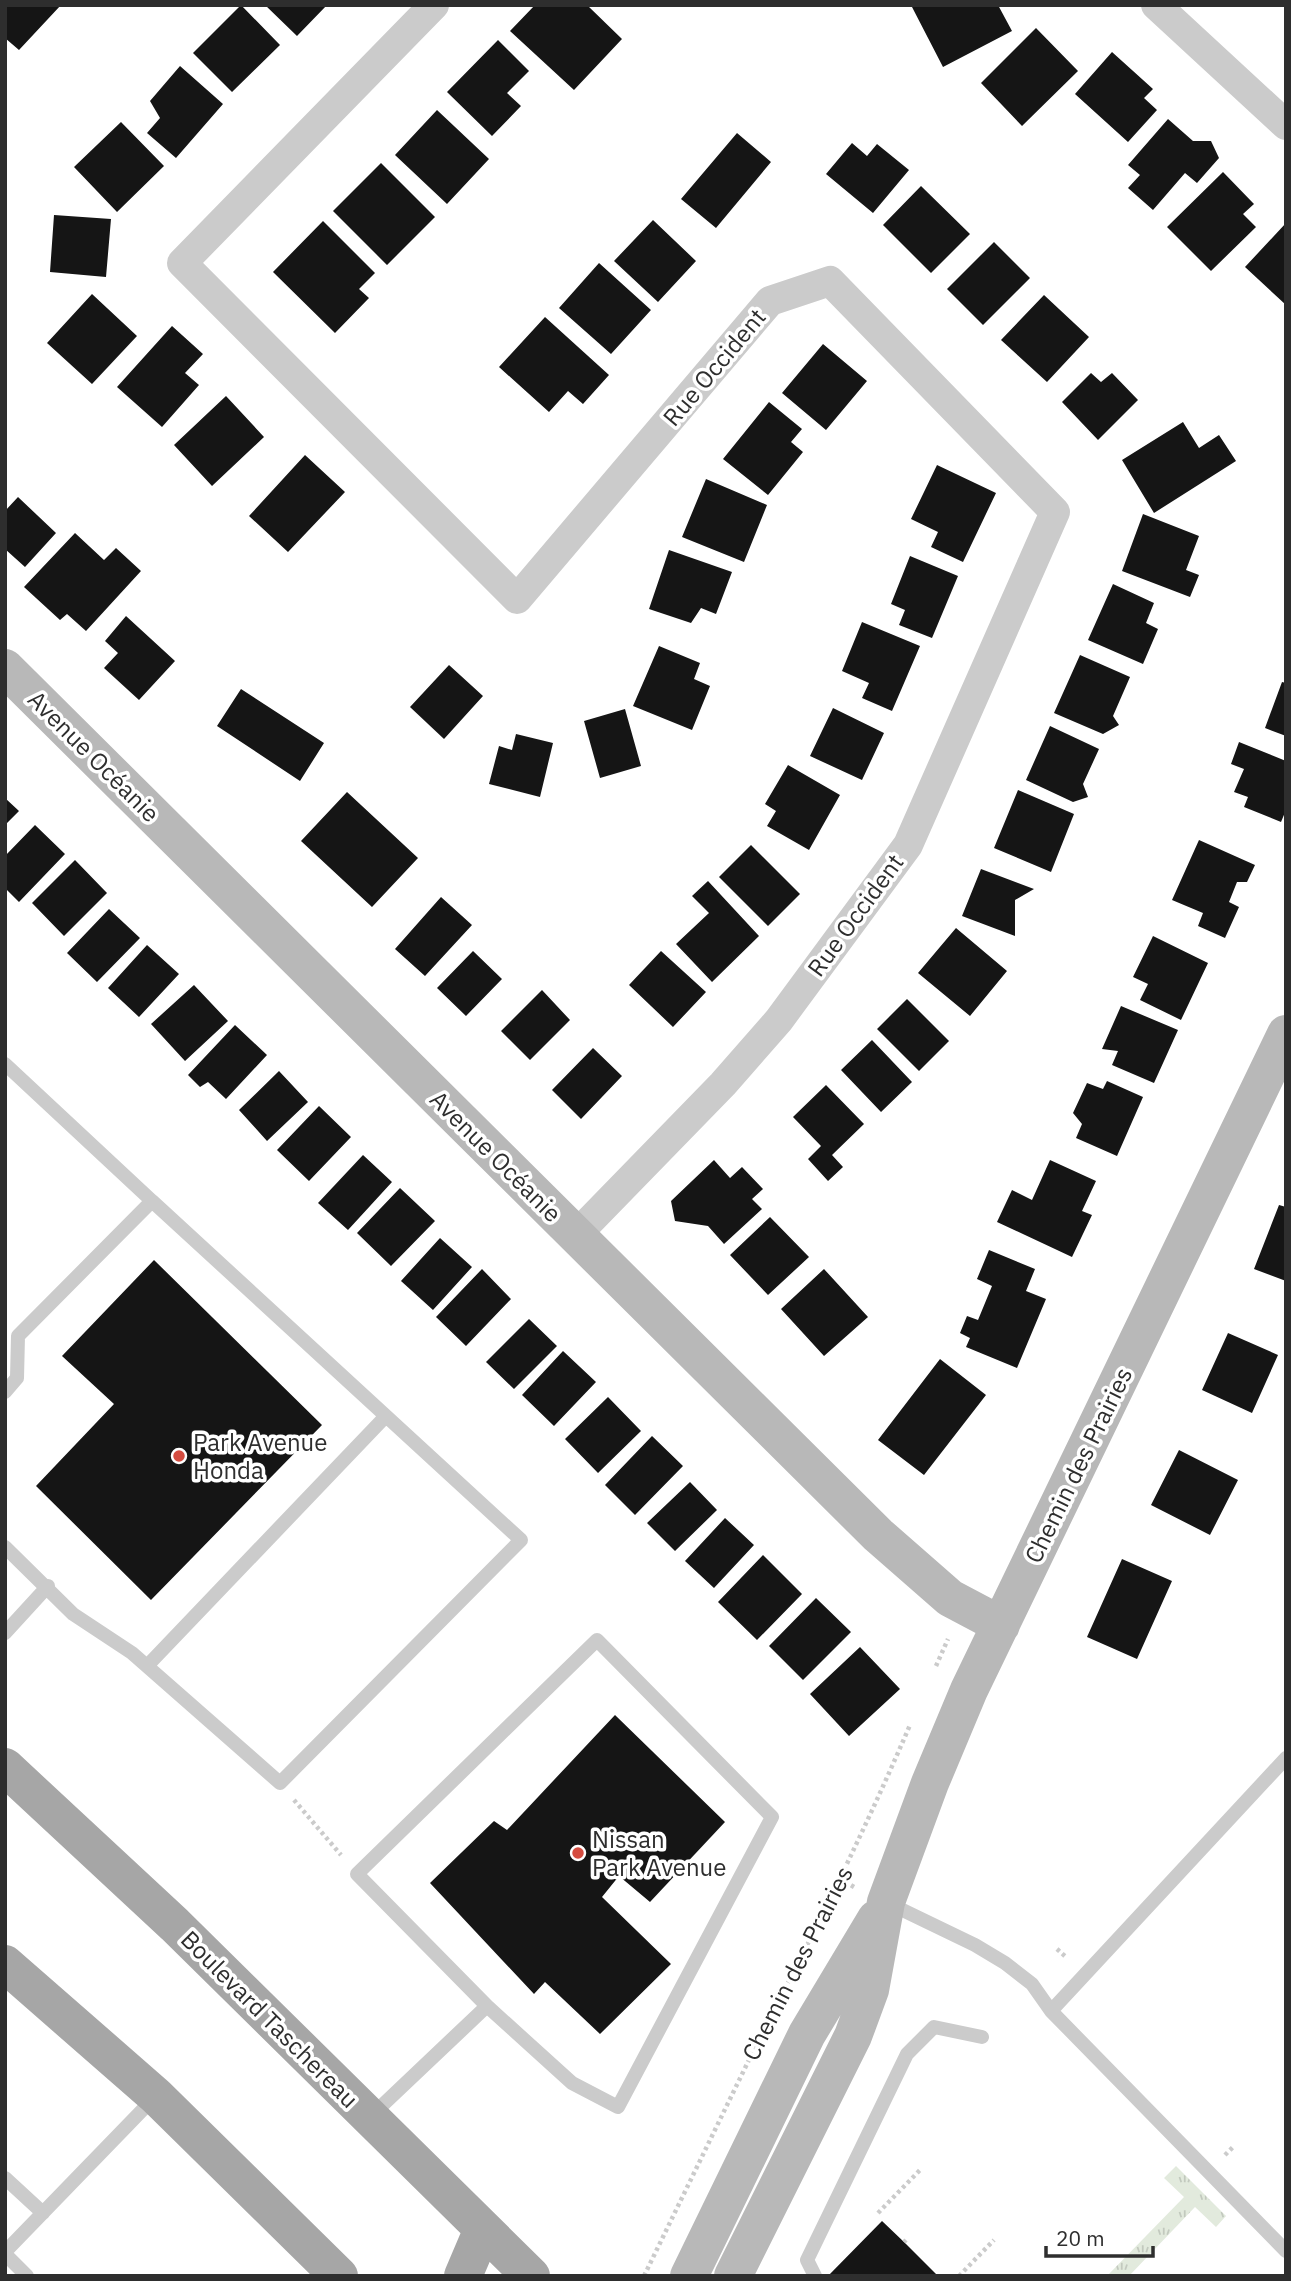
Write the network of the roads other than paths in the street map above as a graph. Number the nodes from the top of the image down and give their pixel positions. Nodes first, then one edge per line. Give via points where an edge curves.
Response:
1 (434, 5) edge
2 (1156, 5) edge
3 (1286, 125) edge
4 (5, 668) edge
5 (1286, 1034) edge
6 (5, 1064) edge
7 (1276, 1079) edge
8 (152, 1200) junction
9 (576, 1235) junction
10 (5, 1392) edge
11 (386, 1416) junction
12 (5, 1547) edge
13 (48, 1586) junction
14 (1001, 1625) junction
15 (5, 1633) edge
16 (148, 1666) junction
17 (1286, 1758) edge
18 (5, 1767) edge
19 (886, 1902) junction
20 (5, 1964) edge
21 (487, 2006) junction
22 (1051, 2011) junction
23 (982, 2037) dead end
24 (156, 2096) junction
25 (369, 2117) junction
26 (5, 2178) edge
27 (43, 2213) junction
28 (483, 2229) junction
29 (1286, 2251) edge
30 (5, 2253) edge
31 (27, 2276) edge
32 (339, 2276) edge
33 (463, 2276) edge
34 (531, 2276) edge
35 (689, 2276) edge
36 (733, 2276) edge
37 (815, 2276) edge

1 - 9 street, Rue Occident via 182,263 517,599 770,302 831,281 1055,512 908,845 779,1020
2 - 3 street
4 - 9 street, Avenue Océanie
5 - 7 street, Chemin des Prairies
6 - 8 lane
7 - 14 street, Chemin des Prairies
8 - 10 lane via 18,1336 17,1378
8 - 11 lane
9 - 14 street, Avenue Océanie via 906,1561 950,1598
11 - 16 lane
11 - 16 lane via 521,1540 280,1783
12 - 13 lane
13 - 15 lane
13 - 16 lane via 73,1614
14 - 19 street, Chemin des Prairies via 930,1783
17 - 22 lane
18 - 25 main road, Boulevard Taschereau via 147,1897
19 - 22 lane via 1004,1964 1032,1984
19 - 35 street, Chemin des Prairies via 807,2034
19 - 36 street, Chemin des Prairies via 870,1990 853,2036
20 - 24 main road
21 - 21 lane via 357,1874 597,1640 772,1816 618,2107 572,2083
21 - 25 lane
22 - 29 lane
23 - 37 lane via 934,2028 907,2054 807,2260
24 - 27 lane
24 - 32 main road
25 - 28 main road, Boulevard Taschereau
26 - 27 lane
27 - 30 lane
28 - 33 main road
28 - 34 main road, Boulevard Taschereau
30 - 31 lane

